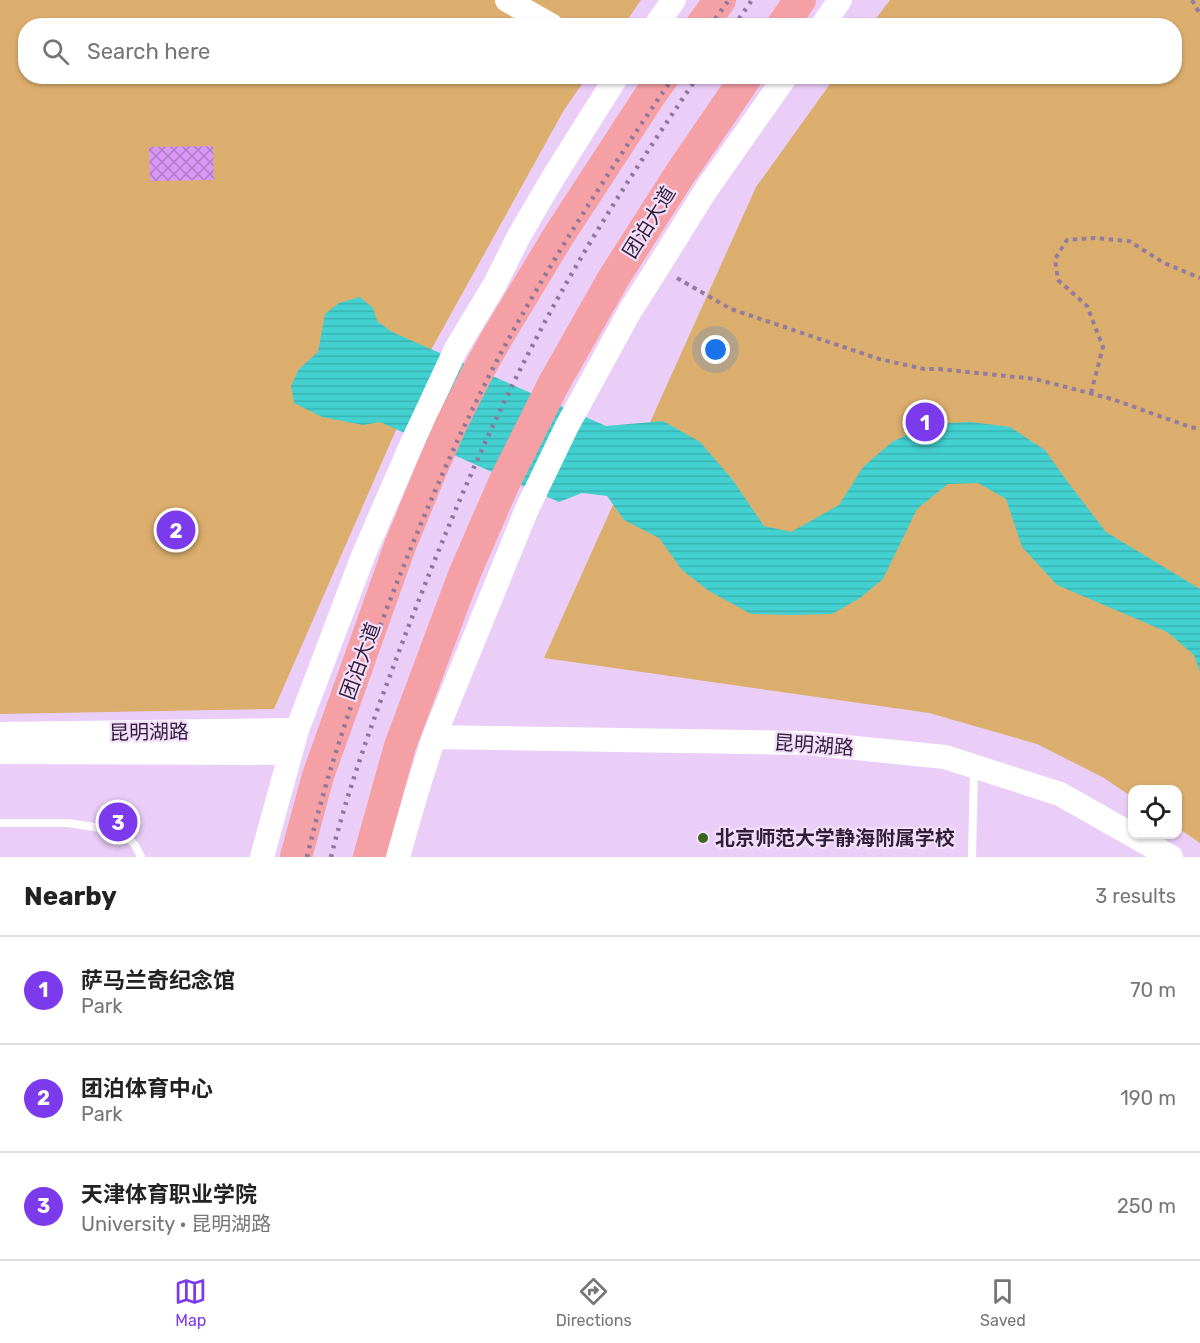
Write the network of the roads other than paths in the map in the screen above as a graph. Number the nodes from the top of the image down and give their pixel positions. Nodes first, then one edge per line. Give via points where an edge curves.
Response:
1 (507, 0) edge
2 (674, 0) edge
3 (720, 0) edge
4 (800, 0) edge
5 (840, 0) edge
6 (538, 18) edge
7 (661, 18) edge
8 (707, 18) edge
9 (788, 18) edge
10 (828, 18) edge
11 (612, 84) edge
12 (658, 84) edge
13 (742, 84) edge
14 (780, 84) edge
15 (481, 336) junction
16 (420, 461) junction
17 (0, 734) edge
18 (434, 737) junction
19 (294, 742) junction
20 (0, 752) edge
21 (974, 766) junction
22 (0, 823) edge
23 (141, 857) edge
24 (262, 857) edge
25 (296, 857) edge
26 (369, 857) edge
27 (398, 857) edge
28 (972, 857) edge
29 (1171, 857) edge

1 - 6 street
2 - 7 street
3 - 8 highway
4 - 9 highway
5 - 10 street
11 - 15 street via 551,181
12 - 15 highway, 团泊大道 via 559,235
13 - 26 highway, 团泊大道 via 613,279 504,483 400,746
14 - 18 street via 706,190 630,311 567,426 526,509
15 - 16 highway, 团泊大道 via 475,377
16 - 19 street via 363,556
16 - 25 highway, 团泊大道 via 400,546 318,776
17 - 19 street, 昆明湖路
18 - 21 street, 昆明湖路 via 806,742 945,757
18 - 27 street
19 - 20 street, 昆明湖路
19 - 24 street
21 - 28 lane
21 - 29 street, 昆明湖路 via 1060,794
22 - 23 lane via 68,823 107,829 126,836

